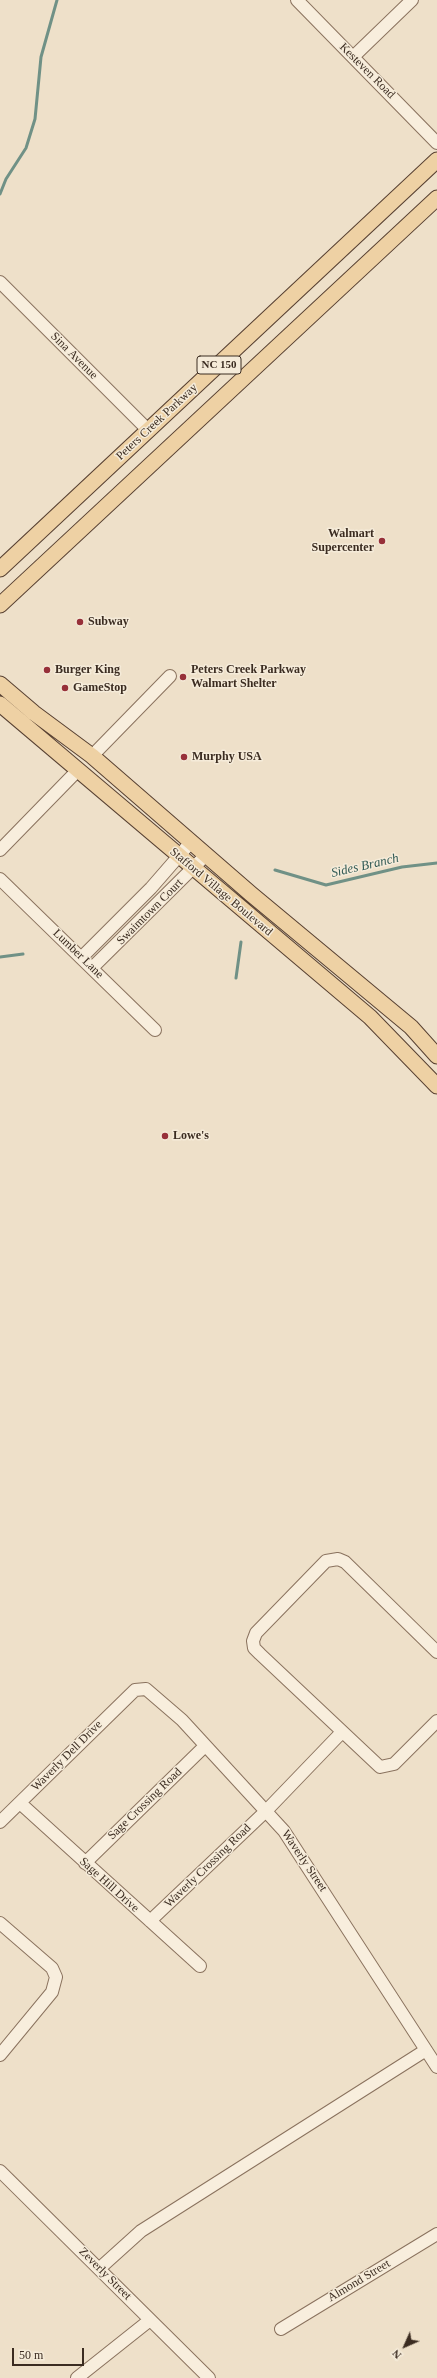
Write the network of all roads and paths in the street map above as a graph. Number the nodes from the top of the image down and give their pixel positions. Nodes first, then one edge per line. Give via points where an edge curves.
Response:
1 (297, 0) edge
2 (412, 0) edge
3 (353, 57) junction
4 (437, 143) edge
5 (437, 160) edge
6 (437, 198) edge
7 (0, 282) edge
8 (148, 430) junction
9 (0, 569) edge
10 (0, 605) edge
11 (170, 676) dead end
12 (0, 684) edge
13 (0, 704) edge
14 (92, 756) junction
15 (78, 770) junction
16 (191, 842) junction
17 (0, 850) edge
18 (206, 855) junction
19 (178, 856) junction
20 (193, 869) junction
21 (0, 879) edge
22 (131, 908) junction
23 (142, 920) junction
24 (81, 958) junction
25 (92, 968) junction
26 (154, 1030) dead end
27 (437, 1056) edge
28 (437, 1086) edge
29 (437, 1652) edge
30 (135, 1690) joint
31 (437, 1721) edge
32 (342, 1732) junction
33 (205, 1746) junction
34 (20, 1803) junction
35 (266, 1811) junction
36 (0, 1822) edge
37 (85, 1863) junction
38 (150, 1921) junction
39 (0, 1923) edge
40 (200, 1966) dead end
41 (426, 2050) junction
42 (0, 2055) edge
43 (437, 2067) edge
44 (0, 2171) edge
45 (437, 2234) edge
46 (100, 2268) junction
47 (150, 2320) junction
48 (281, 2329) dead end
49 (77, 2378) edge
50 (209, 2378) edge

1 - 3 street, Kesteven Road
2 - 3 street
3 - 4 street, Kesteven Road
5 - 8 main road, Peters Creek Parkway / NC 150
6 - 10 main road, NC 150
7 - 8 street, Sina Avenue
8 - 9 main road, Peters Creek Parkway / NC 150
11 - 14 street
12 - 14 main road, Stafford Village Boulevard
13 - 15 main road, Stafford Village Boulevard
14 - 16 main road, Stafford Village Boulevard
15 - 17 street
15 - 19 main road, Stafford Village Boulevard
16 - 18 main road, Stafford Village Boulevard
16 - 19 street, Swaimtown Court
18 - 20 street, Swaimtown Court
18 - 27 main road, Stafford Village Boulevard via 411,1027
19 - 20 main road, Stafford Village Boulevard
19 - 22 street, Swaimtown Court
20 - 23 street, Swaimtown Court
20 - 28 main road, Stafford Village Boulevard via 370,1017
21 - 24 street, Lumber Lane
22 - 23 street
22 - 24 street, Swaimtown Court
23 - 25 street, Swaimtown Court
24 - 25 street, Lumber Lane
25 - 26 street, Lumber Lane
29 - 32 street via 345,1562 332,1559 326,1562 256,1633 253,1641 254,1648
30 - 33 street, Waverly Street via 146,1689 157,1697
30 - 34 street, Waverly Dell Drive
31 - 32 street via 394,1764 386,1767 380,1766
32 - 35 street, Waverly Crossing Road
33 - 35 street, Waverly Street
33 - 37 street, Sage Crossing Road
34 - 36 street, Waverly Dell Drive
34 - 37 street, Sage Hill Drive
35 - 38 street, Waverly Crossing Road
35 - 41 street, Waverly Street via 310,1867
37 - 38 street, Sage Hill Drive
38 - 40 street, Sage Hill Drive
39 - 42 street via 52,1968 56,1977 52,1992
41 - 43 street, Waverly Street
41 - 46 street via 141,2231
44 - 46 street, Zeverly Street
45 - 48 street, Almond Street
46 - 47 street, Zeverly Street
47 - 49 street
47 - 50 street, Zeverly Street

